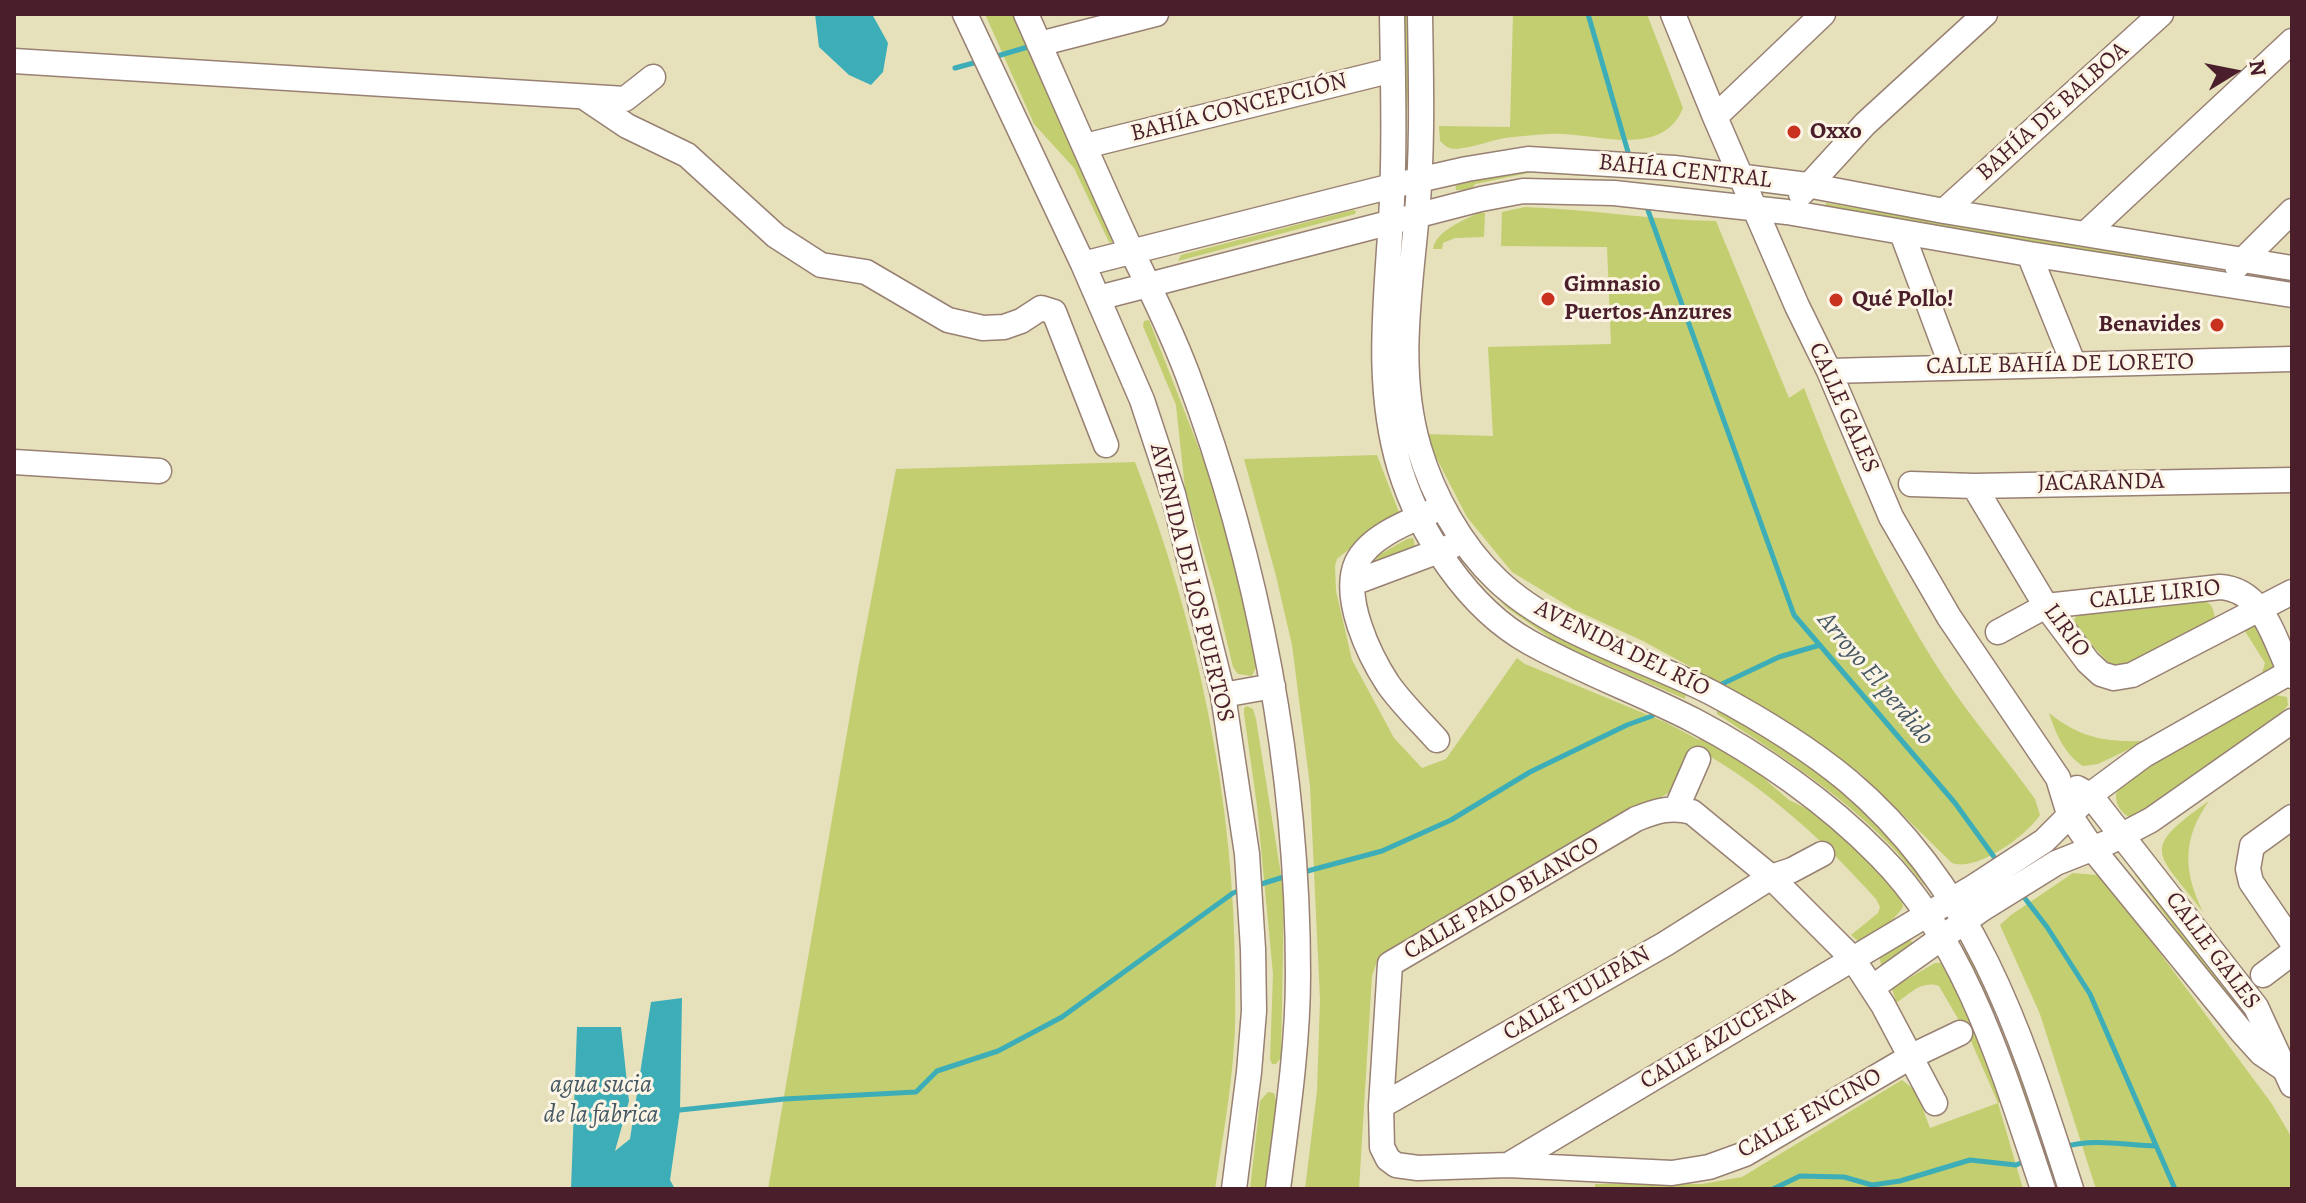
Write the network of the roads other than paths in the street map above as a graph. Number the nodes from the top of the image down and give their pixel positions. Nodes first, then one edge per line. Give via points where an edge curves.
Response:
1 (965, 14) edge
2 (1026, 14) edge
3 (1156, 14) edge
4 (1392, 14) edge
5 (1420, 14) edge
6 (1673, 14) edge
7 (1823, 14) edge
8 (1985, 14) edge
9 (2161, 14) edge
10 (2292, 41) edge
11 (1039, 44) junction
12 (14, 61) edge
13 (1393, 70) junction
14 (653, 77) dead end
15 (584, 97) junction
16 (1715, 117) junction
17 (1085, 146) junction
18 (1608, 164) junction
19 (1742, 176) junction
20 (1419, 180) junction
21 (1807, 185) junction
22 (1392, 186) junction
23 (1607, 193) junction
24 (1756, 208) junction
25 (1944, 211) junction
26 (2292, 211) edge
27 (1787, 212) junction
28 (1417, 216) junction
29 (1391, 222) junction
30 (1902, 233) junction
31 (2085, 234) junction
32 (1132, 251) junction
33 (2029, 254) junction
34 (2244, 259) junction
35 (1083, 264) junction
36 (2292, 268) edge
37 (1149, 284) junction
38 (2220, 284) junction
39 (2292, 295) edge
40 (1098, 298) junction
41 (2292, 359) edge
42 (2074, 365) junction
43 (1952, 367) junction
44 (1829, 371) junction
45 (1106, 445) dead end
46 (14, 462) edge
47 (1412, 466) junction
48 (159, 471) dead end
49 (2292, 480) edge
50 (1911, 484) dead end
51 (1974, 486) junction
52 (1443, 507) junction
53 (1419, 517) junction
54 (1465, 541) junction
55 (1437, 551) junction
56 (1353, 583) junction
57 (2292, 593) edge
58 (2046, 606) junction
59 (2262, 610) junction
60 (1998, 632) dead end
61 (2291, 673) edge
62 (1273, 686) junction
63 (1711, 693) junction
64 (1223, 695) junction
65 (2292, 721) edge
66 (1698, 723) junction
67 (1437, 740) dead end
68 (1698, 759) dead end
69 (2058, 778) junction
70 (2090, 795) junction
71 (1685, 810) junction
72 (2069, 814) junction
73 (2292, 817) edge
74 (2123, 835) junction
75 (2092, 848) junction
76 (1822, 854) dead end
77 (1771, 877) junction
78 (1953, 899) junction
79 (1974, 905) junction
80 (1928, 914) junction
81 (1942, 938) junction
82 (2292, 942) edge
83 (2292, 953) edge
84 (1853, 959) junction
85 (2263, 975) dead end
86 (1873, 987) junction
87 (1960, 1033) dead end
88 (1912, 1056) junction
89 (1249, 1072) junction
90 (2288, 1076) edge
91 (1291, 1080) junction
92 (1935, 1103) dead end
93 (1381, 1106) junction
94 (2053, 1133) junction
95 (2027, 1143) junction
96 (1508, 1165) junction
97 (1418, 1168) joint
98 (1234, 1189) edge
99 (1278, 1189) edge
100 (2043, 1189) edge
101 (2071, 1189) edge

1 - 35 street, AVENIDA DE LOS PUERTOS
2 - 11 street
3 - 11 street
4 - 13 street, AVENIDA DEL RÍO
5 - 20 street, AVENIDA DEL RÍO
6 - 16 street, CALLE GALES
7 - 16 street
8 - 21 street
9 - 25 street, BAHÍA DE BALBOA
10 - 31 street
11 - 17 street
12 - 15 street
13 - 17 street, BAHÍA CONCEPCIÓN
13 - 22 street, AVENIDA DEL RÍO
14 - 15 street via 625,99
15 - 45 street via 627,126 687,155 776,236 821,265 866,272 948,320 983,328 1004,327 1041,308 1054,312
16 - 19 street, CALLE GALES
17 - 32 street
18 - 19 street, BAHÍA CENTRAL
18 - 20 street, BAHÍA CENTRAL via 1528,159
18 - 23 street
19 - 21 street, BAHÍA CENTRAL
19 - 24 street, CALLE GALES
20 - 22 street, BAHÍA CENTRAL
20 - 28 street, AVENIDA DEL RÍO
21 - 25 street, BAHÍA CENTRAL
21 - 27 street
22 - 29 street, AVENIDA DEL RÍO
22 - 32 street, BAHÍA CENTRAL
23 - 24 street, BAHÍA CENTRAL
23 - 28 street, BAHÍA CENTRAL via 1523,191
24 - 27 street, BAHÍA CENTRAL
24 - 44 street, CALLE GALES
25 - 31 street, BAHÍA CENTRAL
26 - 34 street
27 - 30 street, BAHÍA CENTRAL
28 - 29 street, BAHÍA CENTRAL
28 - 47 street, AVENIDA DEL RÍO via 1406,345
29 - 37 street, BAHÍA CENTRAL
29 - 47 street, AVENIDA DEL RÍO via 1385,283 1387,405
30 - 33 street, BAHÍA CENTRAL
30 - 43 street
31 - 34 street, BAHÍA CENTRAL
32 - 35 street, BAHÍA CENTRAL
32 - 37 street
33 - 38 street, BAHÍA CENTRAL
33 - 42 street
34 - 36 street, BAHÍA CENTRAL
34 - 38 street
35 - 40 street, AVENIDA DE LOS PUERTOS
37 - 40 street, BAHÍA CENTRAL
37 - 62 street via 1187,371 1220,468
38 - 39 street, BAHÍA CENTRAL
40 - 64 street, AVENIDA DE LOS PUERTOS via 1156,439
41 - 42 street, CALLE BAHÍA DE LORETO
42 - 43 street, CALLE BAHÍA DE LORETO
43 - 44 street, CALLE BAHÍA DE LORETO
44 - 69 street, CALLE GALES via 1891,517 1949,617
46 - 48 street
47 - 52 street, AVENIDA DEL RÍO
47 - 53 street, AVENIDA DEL RÍO
49 - 51 street, JACARANDA
50 - 51 street, JACARANDA
51 - 58 street, LIRIO
52 - 53 street
52 - 54 street, AVENIDA DEL RÍO
53 - 55 street, AVENIDA DEL RÍO
53 - 56 street via 1367,549
54 - 55 street
54 - 63 street, AVENIDA DEL RÍO via 1497,579 1551,617
55 - 56 street
55 - 66 street, AVENIDA DEL RÍO via 1481,605 1526,641
56 - 67 street via 1355,612 1368,648 1389,685
57 - 59 street, LIRIO
58 - 59 street, CALLE LIRIO via 2220,587 2247,594
58 - 59 street, LIRIO via 2088,662 2114,678 2132,675
58 - 60 street, CALLE LIRIO
59 - 61 street
61 - 70 street via 2144,755
62 - 64 street
62 - 91 street via 1292,841 1298,976
63 - 66 street
63 - 78 street, AVENIDA DEL RÍO via 1808,750 1849,782 1903,833
64 - 89 street, AVENIDA DE LOS PUERTOS via 1248,877 1254,1011
65 - 74 street
66 - 80 street, AVENIDA DEL RÍO via 1838,817 1881,857
68 - 71 street
69 - 70 street, CALLE GALES
69 - 72 street, CALLE GALES
70 - 72 street
70 - 74 street, CALLE GALES
71 - 77 street
71 - 93 street, CALLE PALO BLANCO via 1659,810 1636,819 1390,964
72 - 75 street, CALLE GALES
72 - 79 street
73 - 82 street via 2252,846 2248,869 2251,882
74 - 75 street
74 - 90 street, CALLE GALES via 2256,1007
75 - 79 street
75 - 90 street, CALLE GALES via 2242,1032
76 - 77 street, CALLE TULIPÁN
77 - 84 street
77 - 93 street, CALLE TULIPÁN via 1665,944
78 - 79 street, CALLE AZUCENA
78 - 80 street, CALLE AZUCENA
79 - 81 street
79 - 94 street
80 - 81 street, AVENIDA DEL RÍO
80 - 84 street, CALLE AZUCENA
81 - 86 street
81 - 95 street, AVENIDA DEL RÍO via 1992,1039
83 - 85 street
84 - 86 street
84 - 96 street, CALLE AZUCENA
86 - 88 street
87 - 88 street, CALLE ENCINO
88 - 92 street
88 - 96 street, CALLE ENCINO via 1745,1154 1709,1167 1672,1173
89 - 91 street
89 - 98 street, AVENIDA DE LOS PUERTOS
91 - 99 street
93 - 97 street, CALLE PALO BLANCO via 1382,1147 1388,1159
94 - 95 street
94 - 101 street
95 - 100 street, AVENIDA DEL RÍO
96 - 97 street, CALLE ENCINO

